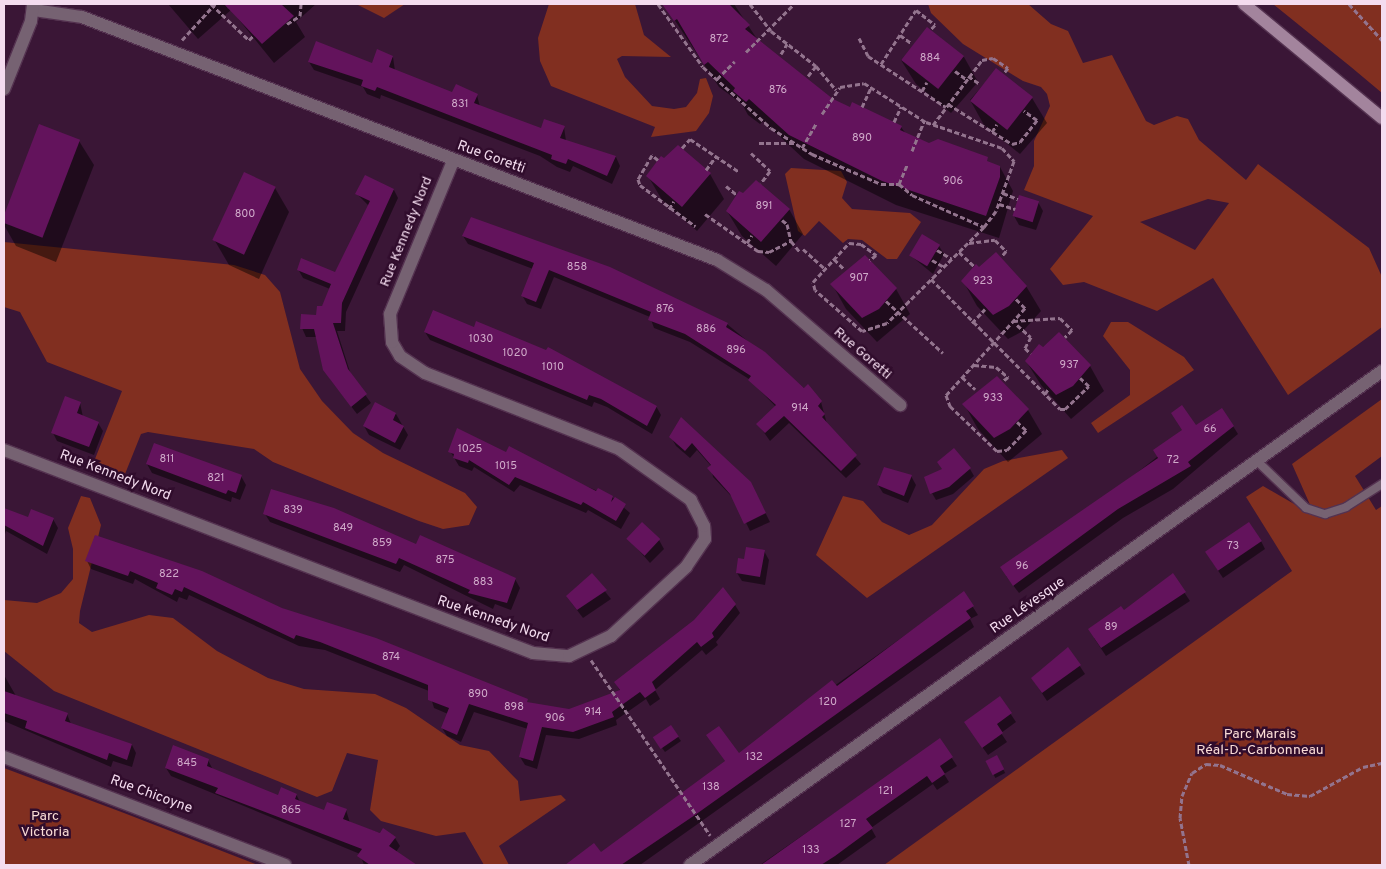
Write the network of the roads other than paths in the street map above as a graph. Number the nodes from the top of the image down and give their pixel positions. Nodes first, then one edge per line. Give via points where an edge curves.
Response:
1 (1244, 4) edge
2 (33, 7) edge
3 (4, 89) edge
4 (1382, 118) edge
5 (453, 161) junction
6 (1382, 371) edge
7 (900, 404) dead end
8 (4, 450) edge
9 (1257, 461) junction
10 (1382, 484) edge
11 (4, 757) edge
12 (285, 865) edge
13 (690, 865) edge

1 - 4 street
2 - 3 street
2 - 5 street, Rue Goretti via 82,17
5 - 7 street, Rue Goretti via 739,271
5 - 8 street, Rue Kennedy Nord via 390,314 392,342 400,356 425,373 619,449 691,500 704,526 705,539 686,567 632,618 585,651 569,656 533,653
6 - 9 street, Rue Lévesque
9 - 10 lane via 1306,508 1325,514 1346,507
9 - 13 street, Rue Lévesque
11 - 12 street, Rue Chicoyne

